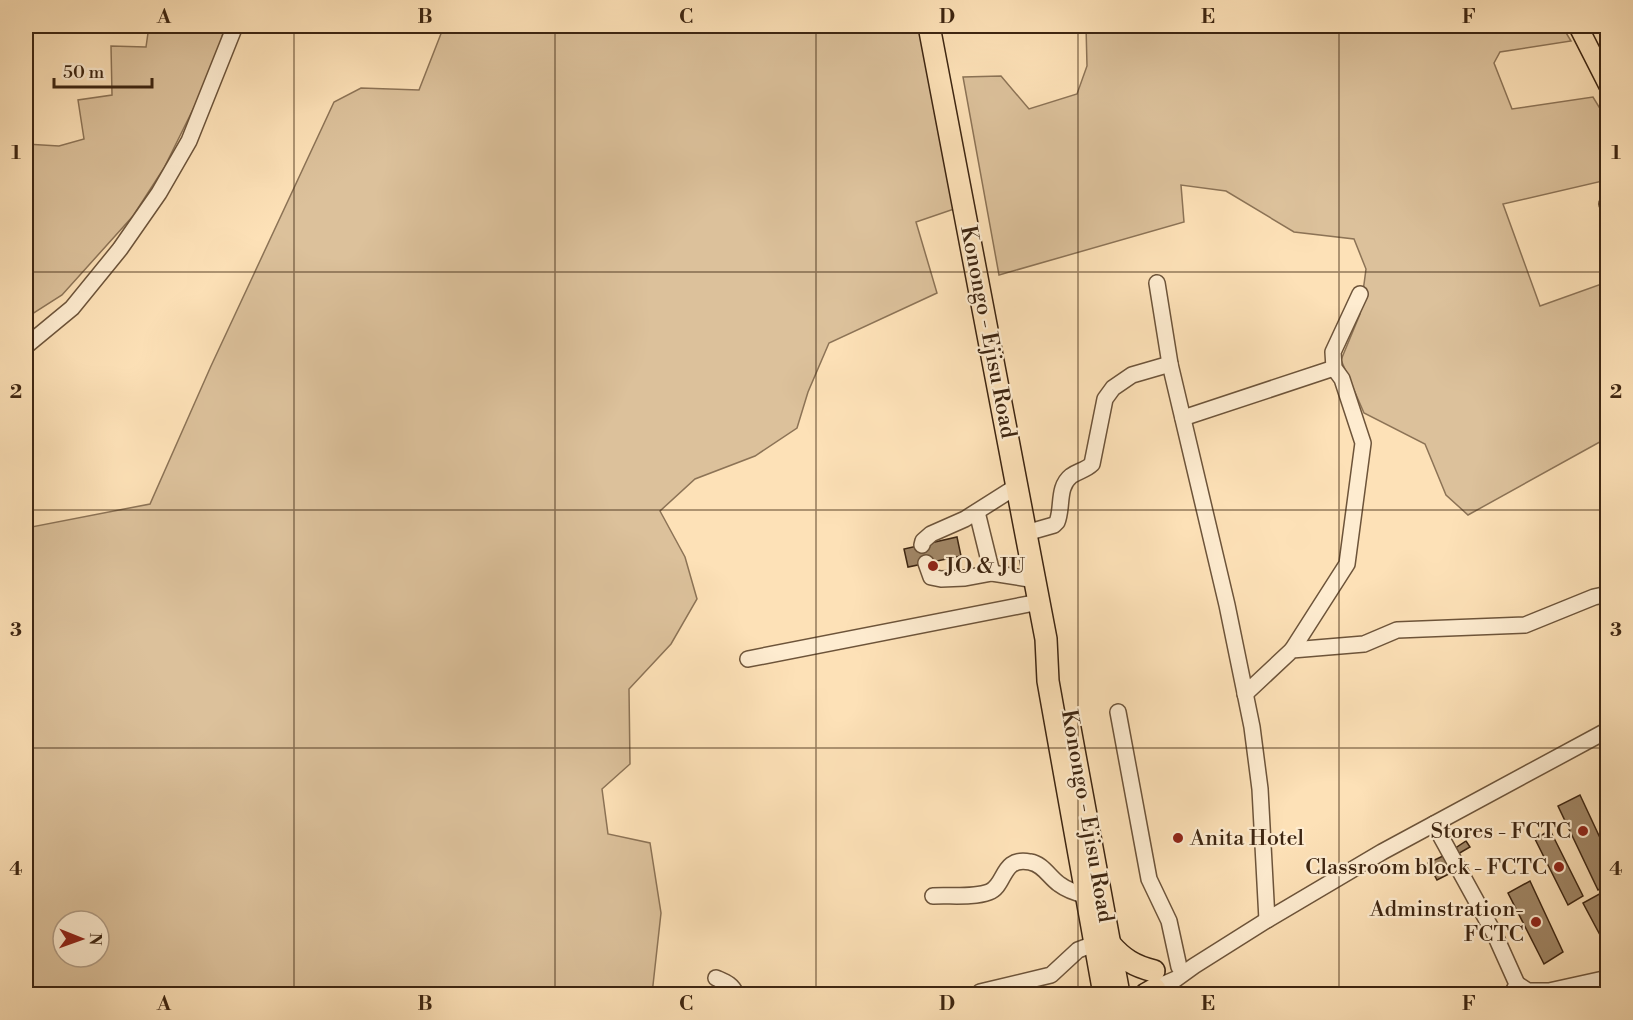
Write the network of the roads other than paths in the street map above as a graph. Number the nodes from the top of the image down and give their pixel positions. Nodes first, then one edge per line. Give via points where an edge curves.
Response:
1 (235, 26) edge
2 (929, 26) edge
3 (1578, 26) edge
4 (1608, 85) edge
5 (1157, 283) dead end
6 (1360, 294) dead end
7 (26, 346) edge
8 (1170, 364) junction
9 (1334, 368) junction
10 (1183, 418) junction
11 (1017, 486) junction
12 (977, 512) junction
13 (1026, 533) junction
14 (922, 545) dead end
15 (926, 563) dead end
16 (992, 573) junction
17 (1035, 580) junction
18 (1608, 594) edge
19 (1039, 602) junction
20 (1046, 639) junction
21 (1292, 650) junction
22 (748, 659) dead end
23 (1245, 694) junction
24 (1119, 712) dead end
25 (1608, 730) edge
26 (1434, 824) junction
27 (1085, 895) junction
28 (933, 896) dead end
29 (1267, 920) junction
30 (1102, 944) junction
31 (1186, 966) junction
32 (716, 978) dead end
33 (1608, 978) edge
34 (1110, 985) edge
35 (1514, 985) edge
36 (1148, 987) edge
37 (735, 994) edge
38 (976, 994) edge

1 - 7 street via 189,141 159,194 72,308
2 - 11 highway, Konongo - Ejisu Road
3 - 4 main road
5 - 8 street
6 - 9 street via 1333,352
8 - 10 street
8 - 13 street via 1132,375 1113,388 1105,399 1092,464 1066,483 1058,522
9 - 10 street
9 - 21 street via 1342,379 1363,443 1347,564
10 - 23 street
11 - 12 street
11 - 13 highway, Konongo - Ejisu Road
12 - 14 street via 931,534
12 - 16 street
13 - 17 highway, Konongo - Ejisu Road
15 - 16 street via 931,577 941,579
16 - 17 street
17 - 19 highway, Konongo - Ejisu Road
18 - 21 street via 1525,625 1396,630 1364,644
19 - 20 highway, Konongo - Ejisu Road
19 - 22 street
20 - 27 highway, Konongo - Ejisu Road via 1048,681
20 - 30 highway, Konongo - Ejisu Road via 1061,677
21 - 23 street
23 - 29 street via 1260,789
24 - 31 street via 1149,879
25 - 26 street
26 - 29 street
26 - 35 street via 1479,904
27 - 28 street via 1061,885 1040,865 1021,861 1011,865 988,893
27 - 30 highway, Konongo - Ejisu Road
29 - 31 street
30 - 34 highway, Konongo - Ejisu Road
30 - 36 highway via 1138,967
30 - 38 street via 1078,950 1051,975
31 - 36 street via 1176,979
32 - 37 street via 734,988
33 - 35 street via 1549,991 1528,991
34 - 36 street

